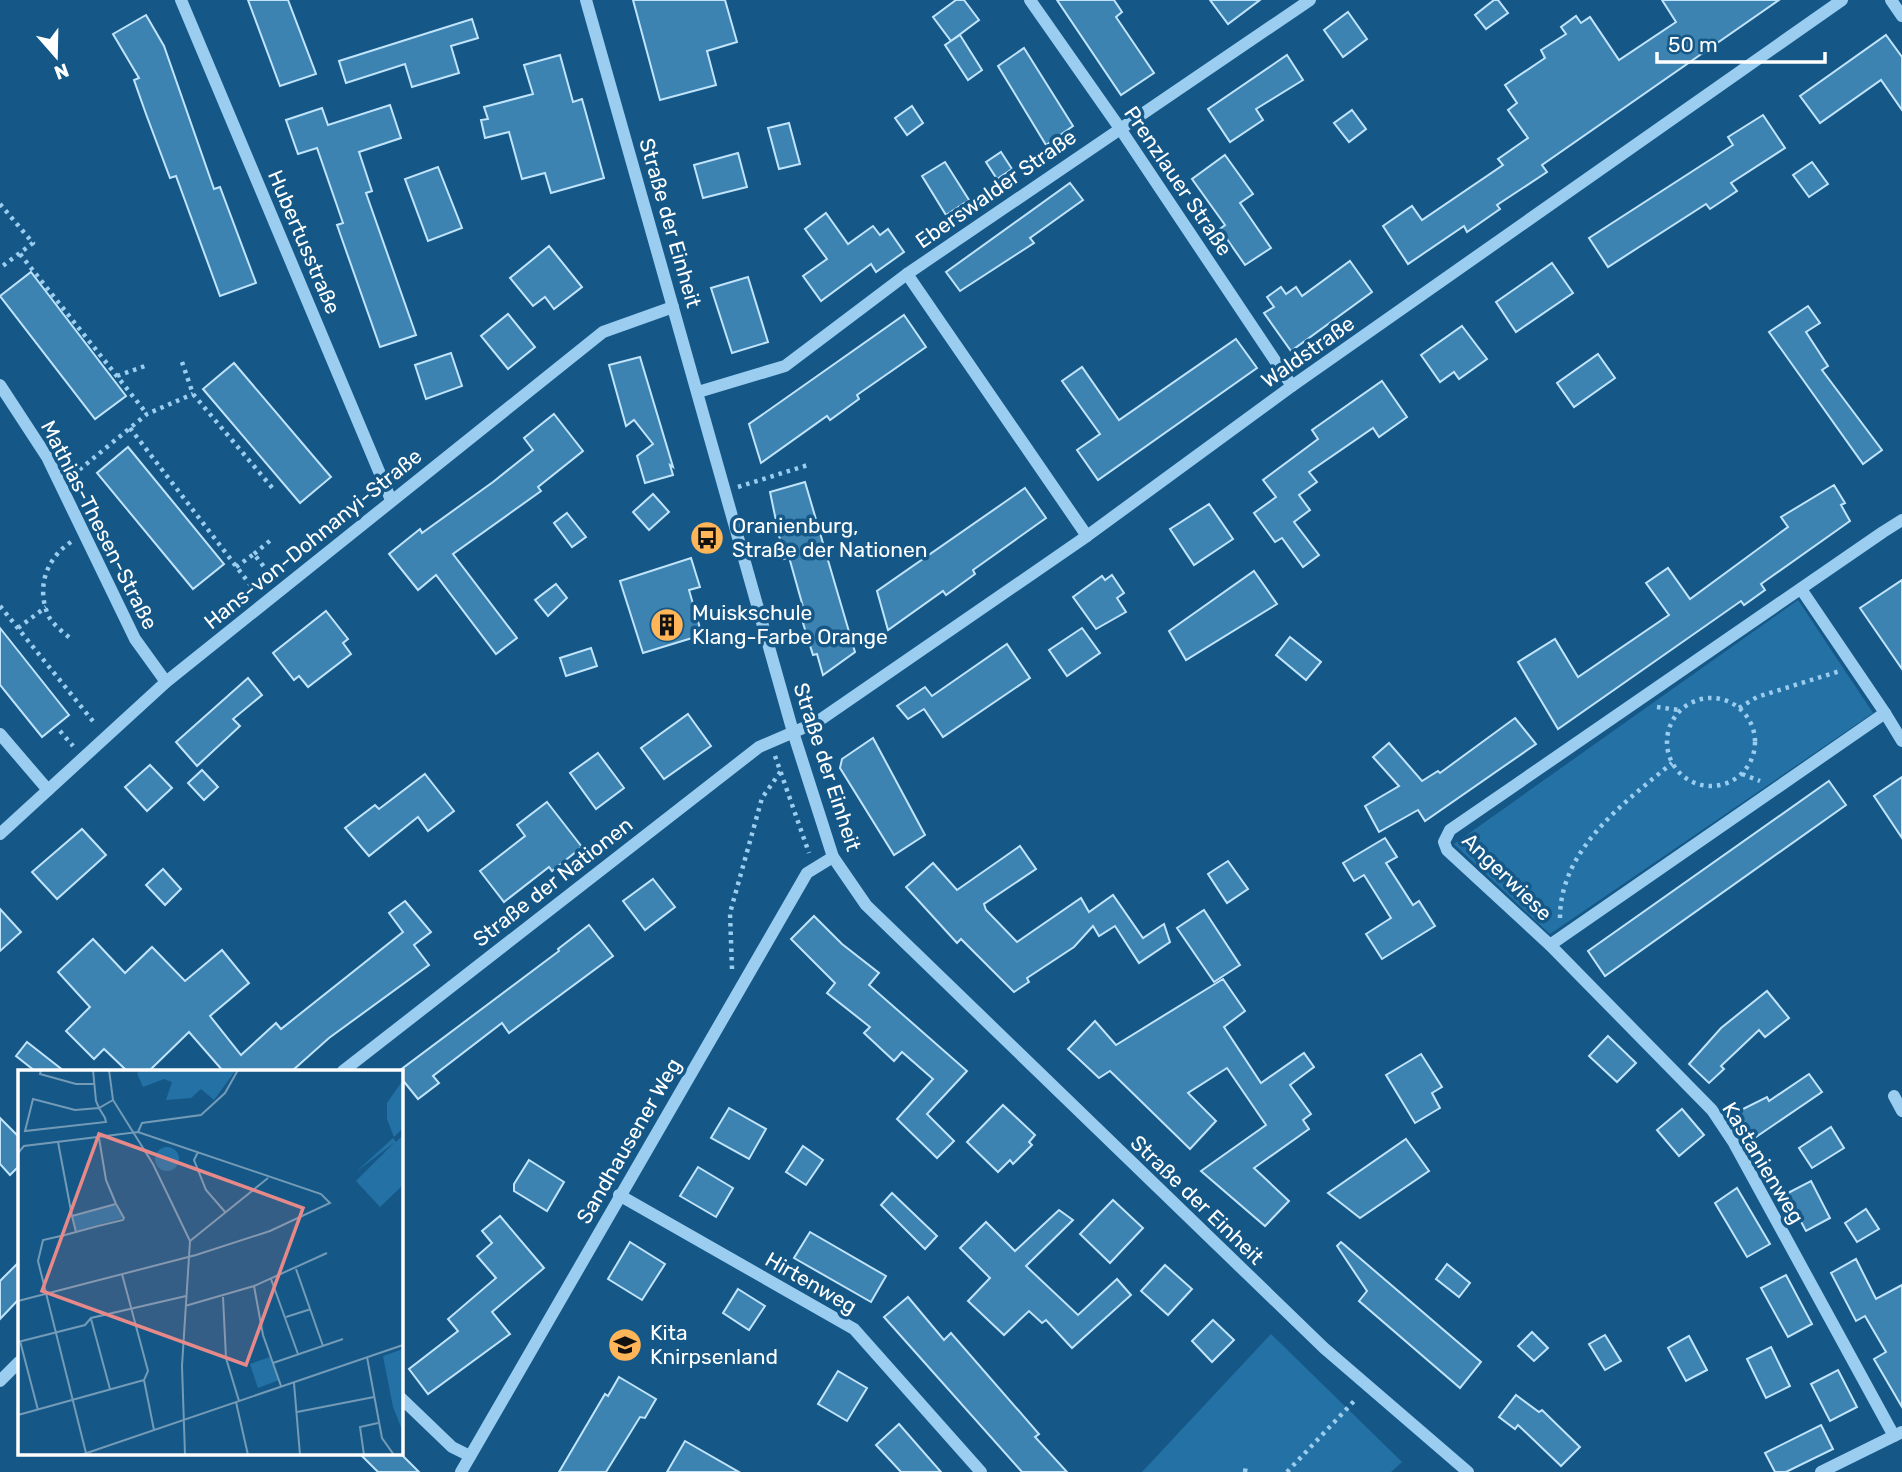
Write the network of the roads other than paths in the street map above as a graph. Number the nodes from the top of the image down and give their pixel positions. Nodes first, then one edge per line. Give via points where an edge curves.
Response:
1 (181, 0) edge
2 (586, 0) edge
3 (1030, 0) edge
4 (1310, 0) edge
5 (1842, 0) edge
6 (1891, 0) edge
7 (1902, 16) edge
8 (1119, 127) junction
9 (907, 274) junction
10 (673, 307) junction
11 (0, 385) edge
12 (1292, 386) junction
13 (698, 392) junction
14 (391, 500) junction
15 (1902, 520) edge
16 (1087, 536) junction
17 (1801, 589) junction
18 (166, 682) junction
19 (1885, 713) junction
20 (793, 732) junction
21 (0, 734) edge
22 (1902, 741) edge
23 (48, 790) junction
24 (0, 834) edge
25 (833, 857) junction
26 (1555, 942) junction
27 (344, 1070) edge
28 (1894, 1096) dead end
29 (1902, 1111) edge
30 (619, 1195) junction
31 (18, 1363) edge
32 (0, 1381) edge
33 (402, 1399) edge
34 (1898, 1434) edge
35 (470, 1456) junction
36 (461, 1472) edge
37 (981, 1472) edge
38 (1468, 1472) edge
39 (1821, 1472) edge

1 - 14 street, Hubertusstraße
2 - 10 street, Straße der Einheit
3 - 8 street, Prenzlauer Straße
4 - 8 street, Eberswalder Straße
5 - 12 street, Waldstraße
6 - 7 street
8 - 9 street, Eberswalder Straße
8 - 12 street, Prenzlauer Straße
9 - 13 street, Eberswalder Straße via 785,366
9 - 16 street
10 - 13 street, Straße der Einheit
10 - 14 street, Hans-von-Dohnanyi-Straße via 603,332
11 - 18 street, Mathias-Thesen-Straße via 47,457 135,639
12 - 16 street, Waldstraße
13 - 20 street, Straße der Einheit
14 - 18 street, Hans-von-Dohnanyi-Straße
15 - 17 street
16 - 20 street, Waldstraße via 817,722
17 - 19 street
17 - 26 street, Angerwiese via 1450,830 1444,842 1447,850
18 - 23 street, Hans-von-Dohnanyi-Straße
19 - 22 street
19 - 26 street, Angerwiese
20 - 25 street, Straße der Einheit
20 - 27 street, Straße der Nationen via 769,742 727,771
21 - 23 street
23 - 24 street, Hans-von-Dohnanyi-Straße
25 - 30 street, Sandhausener Weg via 807,873
25 - 38 street, Straße der Einheit via 866,905 1367,1387
26 - 34 street, Kastanienweg via 1712,1110
28 - 29 street
30 - 35 street, Sandhausener Weg
30 - 37 street, Hirtenweg via 854,1329
31 - 32 street
33 - 35 street via 452,1447
34 - 39 street
35 - 36 street, Sandhausener Weg

